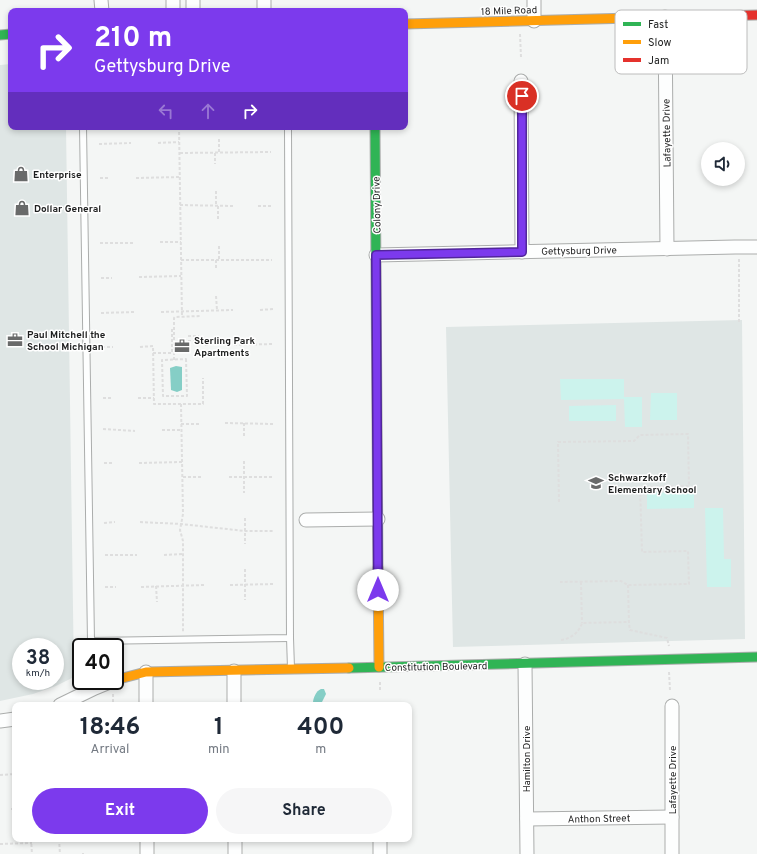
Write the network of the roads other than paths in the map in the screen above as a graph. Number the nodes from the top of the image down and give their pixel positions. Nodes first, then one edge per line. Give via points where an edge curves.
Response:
1 (534, 0) edge
2 (747, 15) edge
3 (757, 15) edge
4 (615, 19) edge
5 (534, 21) junction
6 (408, 24) edge
7 (665, 74) edge
8 (521, 80) dead end
9 (83, 130) edge
10 (288, 130) edge
11 (375, 130) edge
12 (757, 247) edge
13 (667, 248) junction
14 (522, 252) junction
15 (376, 255) junction
16 (378, 519) junction
17 (306, 520) dead end
18 (91, 638) edge
19 (290, 638) junction
20 (124, 643) edge
21 (757, 657) edge
22 (525, 664) junction
23 (379, 667) junction
24 (291, 670) junction
25 (234, 671) junction
26 (146, 672) junction
27 (124, 679) edge
28 (86, 690) edge
29 (65, 702) edge
30 (146, 702) edge
31 (234, 702) edge
32 (672, 706) dead end
33 (12, 719) edge
34 (0, 721) edge
35 (672, 817) junction
36 (527, 819) junction
37 (147, 842) edge
38 (235, 842) edge
39 (380, 842) edge
40 (147, 854) edge
41 (235, 854) edge
42 (380, 854) edge
43 (527, 854) edge
44 (672, 854) edge

1 - 5 street
2 - 3 street, 18 Mile Road
4 - 5 street, 18 Mile Road
5 - 6 street, 18 Mile Road
7 - 13 street, Lafayette Drive
8 - 14 street
9 - 18 lane
10 - 19 lane
11 - 15 street, Colony Drive
12 - 13 street, Gettysburg Drive
13 - 14 street, Gettysburg Drive
14 - 15 street, Gettysburg Drive
15 - 16 street, Colony Drive
16 - 17 street
16 - 23 street, Colony Drive
19 - 20 lane
19 - 24 lane
21 - 22 street, Constitution Boulevard
22 - 23 street, Constitution Boulevard
22 - 36 street, Hamilton Drive
23 - 24 street, Constitution Boulevard
24 - 25 street, Constitution Boulevard
25 - 26 street, Constitution Boulevard
25 - 31 street
26 - 27 street, Constitution Boulevard
26 - 30 street
28 - 29 street, Constitution Boulevard
32 - 35 street, Lafayette Drive
33 - 34 street
35 - 36 street, Anthon Street
35 - 44 street, Lafayette Drive
36 - 43 street, Hamilton Drive
37 - 40 street
38 - 41 street
39 - 42 street

